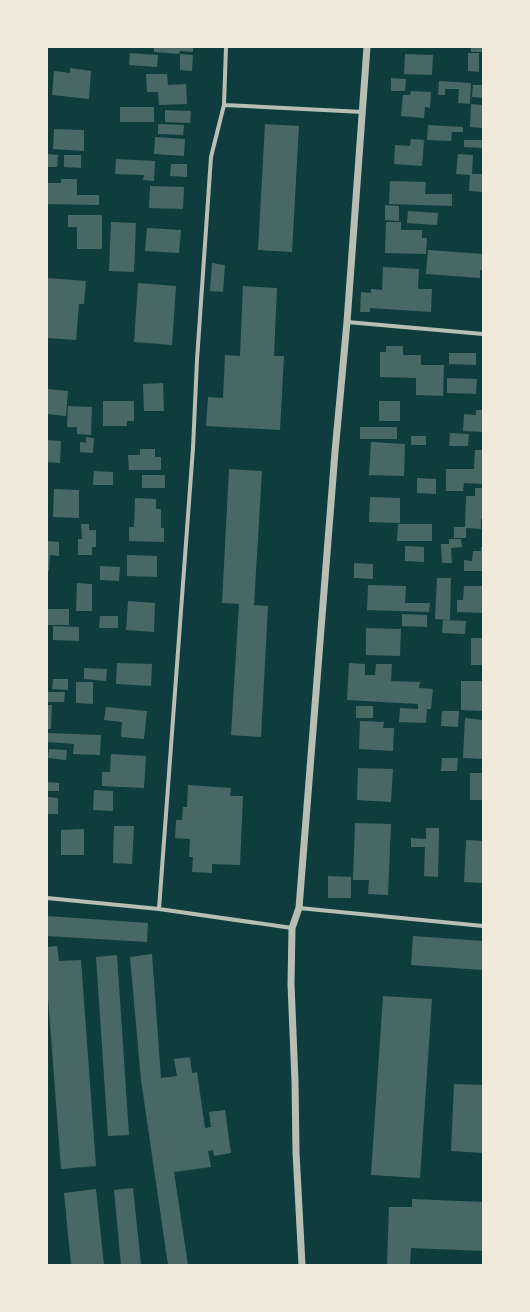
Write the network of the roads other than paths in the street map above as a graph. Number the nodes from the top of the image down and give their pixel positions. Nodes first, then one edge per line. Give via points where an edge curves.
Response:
1 (226, 47) edge
2 (367, 47) edge
3 (224, 105) junction
4 (364, 112) junction
5 (347, 322) junction
6 (483, 334) edge
7 (47, 898) edge
8 (300, 908) junction
9 (159, 909) junction
10 (483, 926) edge
11 (292, 928) junction
12 (302, 1265) edge

1 - 3 street
2 - 4 street
3 - 4 street
3 - 9 street via 211,157 193,448
4 - 5 street
5 - 6 street
5 - 8 street
7 - 9 street
8 - 10 street
8 - 11 street
9 - 11 street
11 - 12 street via 291,984

